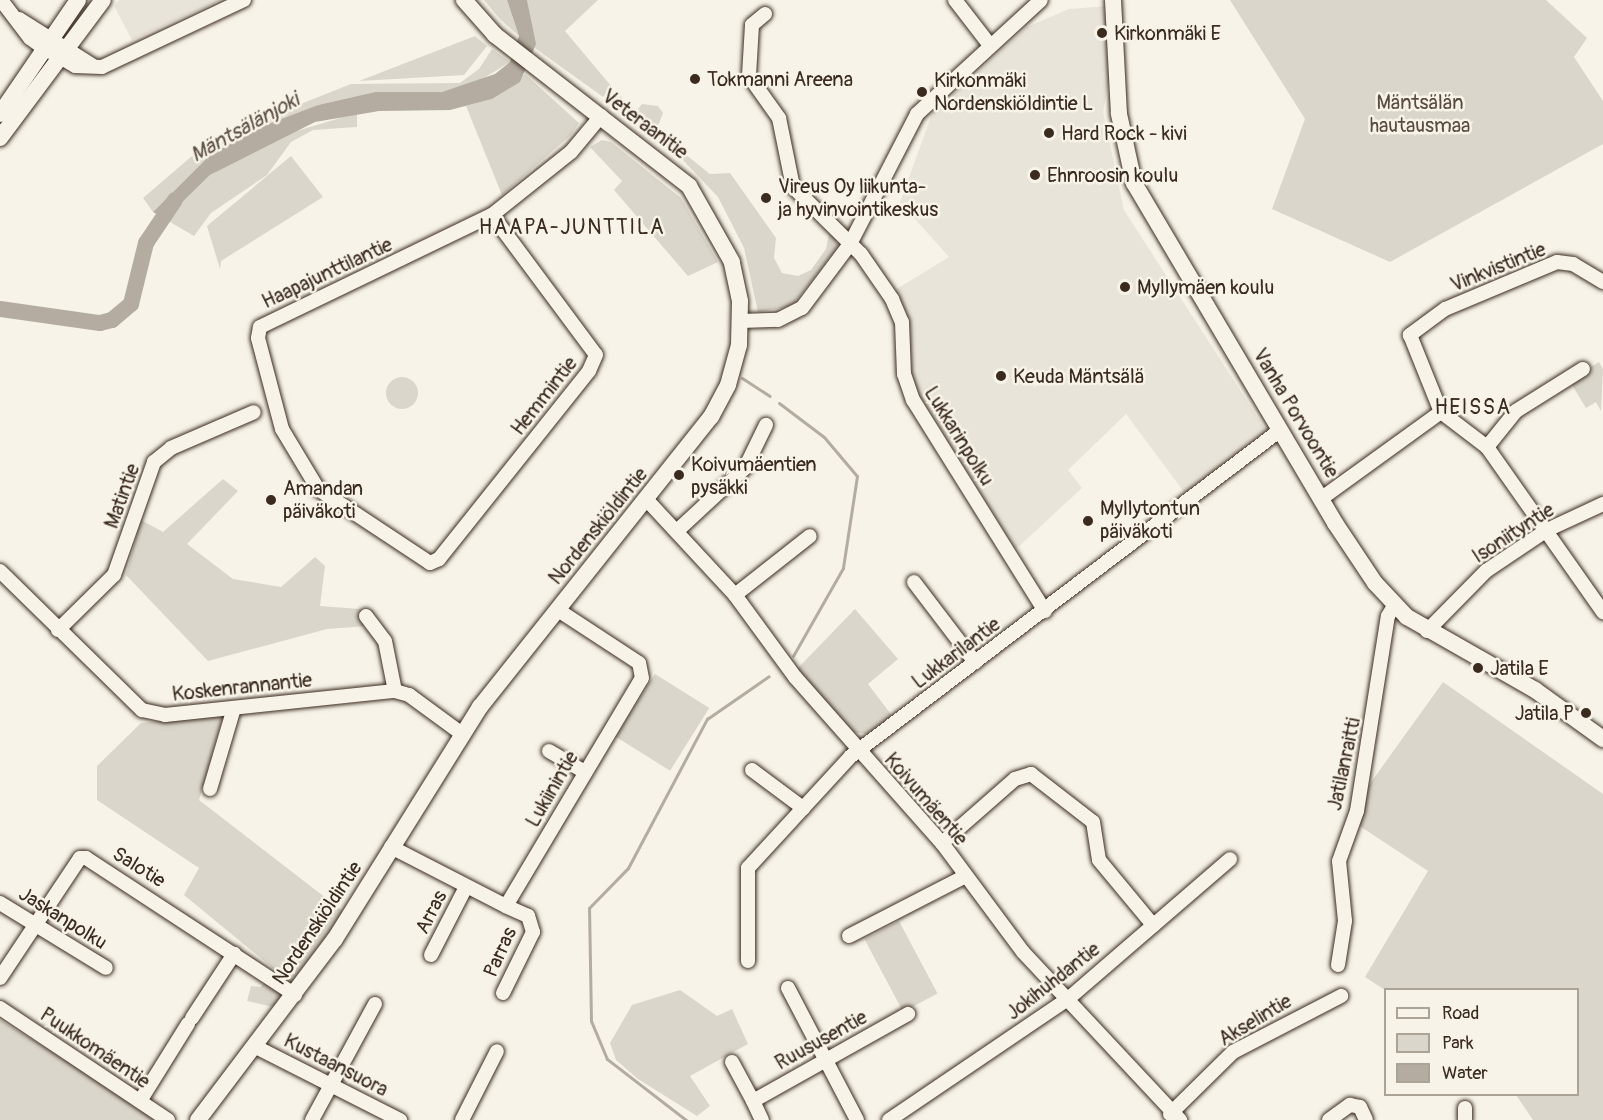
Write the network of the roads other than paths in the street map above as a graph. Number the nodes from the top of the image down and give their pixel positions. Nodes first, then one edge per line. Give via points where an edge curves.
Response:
1 (1, 0) edge
2 (78, 0) edge
3 (103, 0) edge
4 (244, 0) edge
5 (464, 0) edge
6 (955, 0) edge
7 (1041, 0) edge
8 (1113, 0) edge
9 (765, 15) dead end
10 (47, 43) junction
11 (989, 44) junction
12 (65, 53) junction
13 (0, 114) edge
14 (600, 116) junction
15 (0, 138) edge
16 (492, 215) junction
17 (850, 244) junction
18 (1603, 282) edge
19 (741, 321) junction
20 (1583, 369) dead end
21 (254, 412) dead end
22 (1441, 412) junction
23 (766, 425) dead end
24 (1279, 431) junction
25 (1487, 447) junction
26 (1322, 498) junction
27 (646, 500) junction
28 (1603, 504) edge
29 (678, 530) junction
30 (1547, 530) junction
31 (810, 536) dead end
32 (430, 562) joint
33 (0, 571) edge
34 (914, 582) dead end
35 (735, 595) junction
36 (1395, 606) junction
37 (558, 610) junction
38 (1045, 611) junction
39 (1603, 612) edge
40 (366, 616) dead end
41 (58, 630) junction
42 (1427, 631) junction
43 (975, 662) junction
44 (395, 691) junction
45 (234, 708) junction
46 (461, 733) junction
47 (1603, 739) edge
48 (858, 750) junction
49 (549, 751) dead end
50 (752, 770) dead end
51 (585, 772) junction
52 (210, 789) dead end
53 (803, 808) junction
54 (942, 843) junction
55 (391, 847) junction
56 (1230, 859) dead end
57 (964, 878) junction
58 (466, 887) junction
59 (0, 903) edge
60 (506, 906) junction
61 (36, 921) junction
62 (1153, 925) junction
63 (849, 936) dead end
64 (234, 954) junction
65 (431, 955) dead end
66 (748, 961) dead end
67 (1338, 965) dead end
68 (106, 968) dead end
69 (0, 978) edge
70 (788, 988) dead end
71 (503, 993) dead end
72 (295, 994) junction
73 (1341, 996) dead end
74 (1068, 999) junction
75 (375, 1004) dead end
76 (0, 1008) edge
77 (908, 1014) dead end
78 (254, 1046) junction
79 (497, 1051) dead end
80 (825, 1060) junction
81 (732, 1062) dead end
82 (334, 1085) junction
83 (140, 1101) junction
84 (753, 1101) junction
85 (1175, 1117) edge
86 (168, 1120) edge
87 (198, 1120) edge
88 (312, 1120) edge
89 (400, 1120) edge
90 (462, 1120) edge
91 (762, 1120) edge
92 (857, 1120) edge
93 (889, 1120) edge
94 (1329, 1120) edge
95 (1366, 1120) edge

1 - 10 street via 19,19 30,39
2 - 10 main road
3 - 12 main road
4 - 12 street via 180,25 112,64 92,65
5 - 14 main road, Veteraanitie via 507,44
6 - 11 street
7 - 11 street
8 - 24 main road, Vanha Porvoontie via 1119,114 1134,183
9 - 17 street, Lukkarinpolku via 752,26 749,76 779,118 793,187
10 - 12 street
10 - 13 main road
11 - 17 street via 917,114
12 - 15 main road
14 - 16 street, Haapajunttilantie via 572,152
14 - 19 main road, Veteraanitie via 667,166 707,211 732,262
16 - 32 street, Hemmintie via 596,355 561,407 439,558
16 - 32 street, Haapajunttilantie via 268,320 258,338 282,429 318,489
17 - 19 street via 802,308 778,320
17 - 38 street, Lukkarinpolku via 898,309 906,386 913,400
18 - 22 street, Vinkvistintie via 1574,264 1551,264 1445,309 1410,335
19 - 27 main road, Nordenskiöldintie via 724,395
20 - 25 street via 1516,411
21 - 41 street, Matintie via 171,448 154,462 114,575
22 - 25 street
22 - 26 street
23 - 29 street via 745,468
24 - 26 main road, Vanha Porvoontie
24 - 38 street, Lukkarilantie
25 - 30 street
26 - 36 main road, Vanha Porvoontie
27 - 29 street, Koivumäentie
27 - 37 main road, Nordenskiöldintie
28 - 30 street, Isoniityntie
29 - 35 street, Koivumäentie
30 - 39 street
30 - 42 street, Isoniityntie via 1486,571
31 - 35 street
33 - 41 street, Koskenrannantie
34 - 43 street
35 - 48 street, Koivumäentie
36 - 42 main road, Vanha Porvoontie
36 - 67 street, Jatilanraitti via 1388,616 1357,810 1339,861 1345,921
37 - 46 main road, Nordenskiöldintie
37 - 51 street, Lukiinintie via 642,669
38 - 43 street, Lukkarilantie
40 - 44 street via 385,641
41 - 45 street, Koskenrannantie via 142,710 165,715
42 - 47 main road, Vanha Porvoontie via 1535,690
43 - 48 street, Lukkarilantie
44 - 45 street, Koskenrannantie
44 - 46 street via 409,695
45 - 52 street
46 - 55 main road, Nordenskiöldintie
48 - 53 street, Lukkarilantie
48 - 54 street, Koivumäentie
49 - 51 street
50 - 53 street
51 - 60 street, Lukiinintie
53 - 66 street, Lukkarilantie via 748,868
54 - 57 street, Koivumäentie
54 - 62 street via 1016,779 1031,774 1093,822 1099,860
55 - 58 street
55 - 72 main road, Nordenskiöldintie
56 - 62 street, Jokihuhdantie
57 - 63 street
57 - 74 street, Koivumäentie
58 - 60 street
58 - 65 street, Arras
59 - 61 street, Jaskanpolku
60 - 71 street, Parras via 528,916 533,932
61 - 64 street, Salotie via 80,858 86,858
61 - 68 street, Jaskanpolku
61 - 69 street, Salotie
62 - 74 street, Jokihuhdantie
64 - 72 street, Salotie
64 - 83 street
70 - 80 street
72 - 78 main road, Nordenskiöldintie
73 - 85 street, Akselintie via 1233,1052
74 - 85 street, Koivumäentie
74 - 93 street, Jokihuhdantie
75 - 82 street
76 - 83 street, Puukkomäentie
77 - 80 street, Ruususentie
78 - 82 street, Kustaansuora
78 - 87 main road, Nordenskiöldintie
79 - 90 street
80 - 84 street, Ruususentie
80 - 92 street
81 - 84 street
82 - 88 street
82 - 89 street, Kustaansuora
83 - 86 street, Puukkomäentie
84 - 91 street
94 - 95 street via 1350,1106 1360,1107

